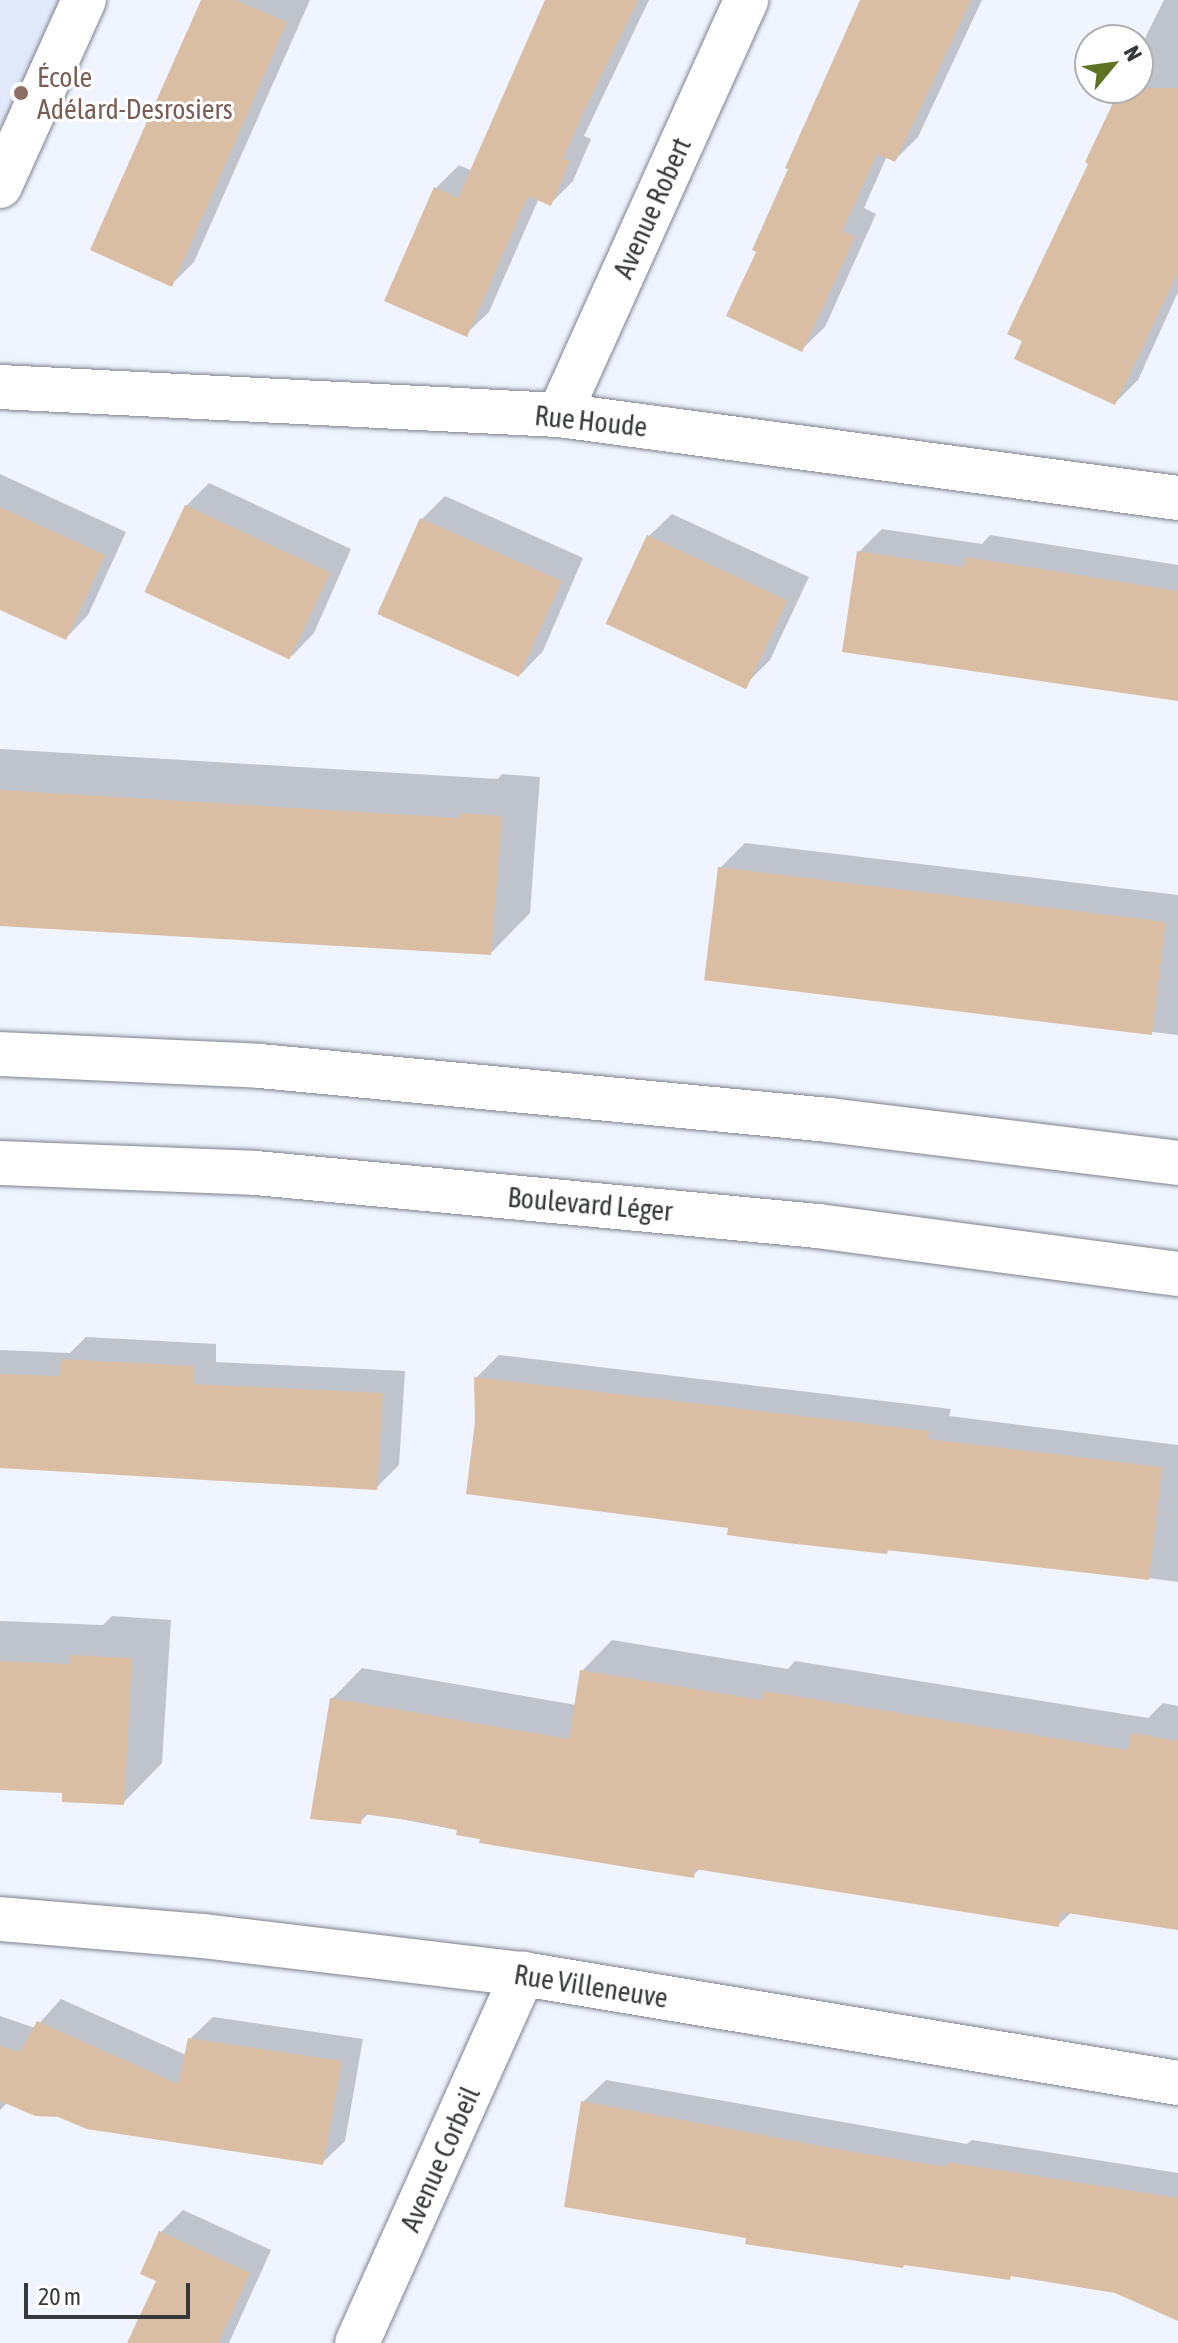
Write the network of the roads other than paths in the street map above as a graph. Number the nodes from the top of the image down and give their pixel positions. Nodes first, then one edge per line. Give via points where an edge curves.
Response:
1 (84, 0) edge
2 (746, 0) edge
3 (0, 186) edge
4 (0, 387) edge
5 (559, 415) junction
6 (1178, 498) edge
7 (0, 1054) edge
8 (0, 1163) edge
9 (1178, 1163) edge
10 (1178, 1274) edge
11 (0, 1919) edge
12 (523, 1974) junction
13 (1178, 2083) edge
14 (357, 2343) edge

1 - 3 street
2 - 5 street, Avenue Robert
4 - 5 street, Rue Houde
5 - 6 street, Rue Houde
7 - 9 street via 260,1066 829,1120
8 - 10 street, Boulevard Léger via 256,1173 787,1223
11 - 12 street, Rue Villeneuve via 203,1936
12 - 13 street, Rue Villeneuve
12 - 14 street, Avenue Corbeil

